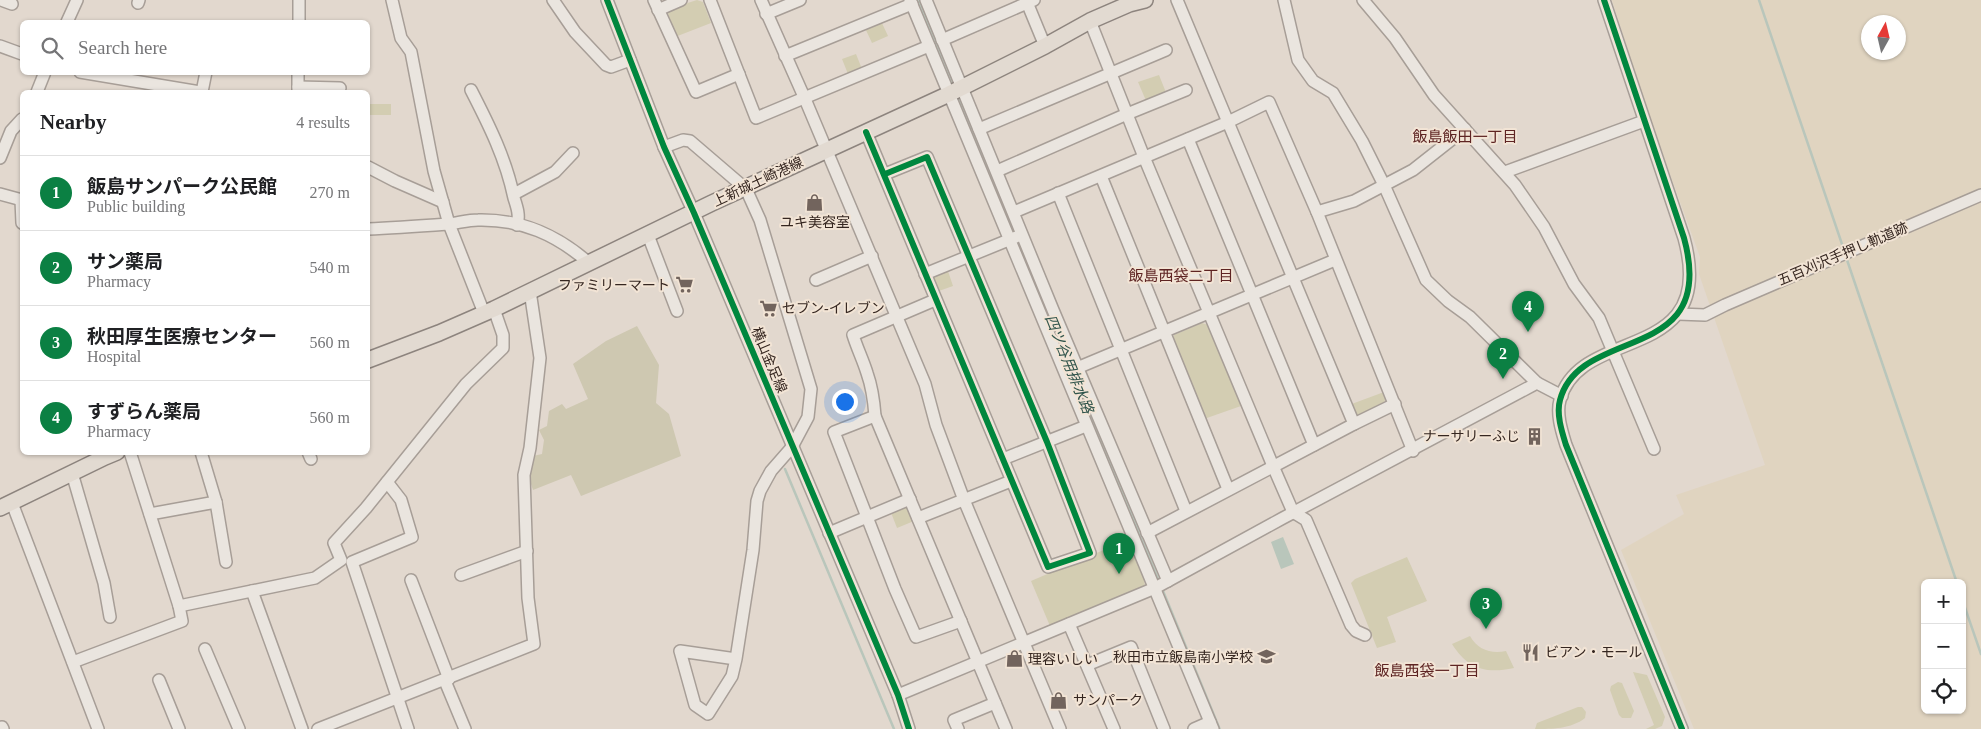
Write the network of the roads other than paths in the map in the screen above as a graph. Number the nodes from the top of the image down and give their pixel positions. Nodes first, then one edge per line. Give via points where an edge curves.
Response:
1 (77, 0) edge
2 (299, 0) edge
3 (392, 0) edge
4 (553, 0) edge
5 (607, 0) edge
6 (681, 0) edge
7 (710, 0) edge
8 (761, 0) edge
9 (800, 0) edge
10 (1145, 0) edge
11 (1177, 0) edge
12 (1284, 0) edge
13 (1363, 0) edge
14 (1604, 0) edge
15 (929, 1) edge
16 (1029, 1) edge
17 (911, 2) edge
18 (656, 5) edge
19 (766, 14) junction
20 (68, 20) edge
21 (299, 20) edge
22 (1090, 21) junction
23 (942, 40) junction
24 (0, 46) edge
25 (929, 46) junction
26 (1045, 46) junction
27 (1166, 50) dead end
28 (20, 53) edge
29 (785, 56) junction
30 (630, 60) junction
31 (1111, 72) junction
32 (739, 74) junction
33 (44, 75) edge
34 (98, 75) edge
35 (205, 75) edge
36 (298, 75) edge
37 (340, 88) dead end
38 (38, 90) edge
39 (189, 90) edge
40 (202, 90) edge
41 (298, 90) edge
42 (471, 90) dead end
43 (955, 90) junction
44 (1186, 90) dead end
45 (805, 99) junction
46 (1127, 114) junction
47 (20, 120) edge
48 (1644, 121) junction
49 (1228, 122) junction
50 (979, 129) junction
51 (1465, 129) junction
52 (6, 130) edge
53 (866, 132) junction
54 (1188, 139) junction
55 (664, 147) junction
56 (827, 150) junction
57 (573, 153) dead end
58 (1144, 157) junction
59 (0, 158) edge
60 (370, 168) edge
61 (997, 171) junction
62 (1505, 172) junction
63 (885, 174) junction
64 (1101, 176) junction
65 (1384, 185) junction
66 (746, 189) junction
67 (1058, 193) junction
68 (0, 194) edge
69 (514, 194) junction
70 (1981, 195) edge
71 (20, 199) edge
72 (443, 202) junction
73 (1014, 212) junction
74 (1317, 212) junction
75 (694, 213) junction
76 (449, 224) junction
77 (517, 225) junction
78 (370, 229) edge
79 (648, 235) junction
80 (1015, 237) junction
81 (872, 256) junction
82 (969, 256) junction
83 (1335, 260) junction
84 (589, 264) junction
85 (926, 274) junction
86 (1294, 278) junction
87 (816, 280) dead end
88 (530, 291) junction
89 (1252, 295) junction
90 (935, 300) junction
91 (489, 311) junction
92 (676, 311) dead end
93 (1210, 313) junction
94 (1678, 314) junction
95 (896, 315) junction
96 (1164, 331) junction
97 (1122, 348) junction
98 (1614, 351) junction
99 (370, 359) edge
100 (1078, 368) junction
101 (1537, 383) junction
102 (1562, 396) junction
103 (1395, 404) junction
104 (875, 416) junction
105 (1354, 424) junction
106 (1086, 426) junction
107 (1047, 442) junction
108 (1314, 445) junction
109 (792, 447) junction
110 (1654, 449) dead end
111 (1413, 450) junction
112 (106, 455) edge
113 (131, 455) edge
114 (202, 455) edge
115 (1003, 459) junction
116 (1273, 466) junction
117 (72, 473) junction
118 (1011, 481) junction
119 (387, 482) junction
120 (1228, 489) junction
121 (910, 499) junction
122 (964, 500) junction
123 (216, 502) junction
124 (6, 505) edge
125 (1186, 511) junction
126 (1294, 512) junction
127 (150, 514) junction
128 (868, 517) junction
129 (918, 518) junction
130 (829, 533) junction
131 (1147, 533) junction
132 (526, 551) junction
133 (226, 562) dead end
134 (461, 576) dead end
135 (411, 580) dead end
136 (1161, 585) junction
137 (252, 591) junction
138 (179, 606) junction
139 (110, 617) dead end
140 (961, 621) junction
141 (1069, 624) junction
142 (1365, 635) dead end
143 (1025, 642) junction
144 (205, 648) dead end
145 (736, 659) junction
146 (73, 662) junction
147 (978, 662) junction
148 (1087, 665) junction
149 (159, 680) dead end
150 (447, 680) junction
151 (898, 695) junction
152 (396, 697) junction
153 (994, 704) junction
154 (1212, 725) edge
155 (98, 729) edge
156 (179, 729) edge
157 (238, 729) edge
158 (302, 729) edge
159 (318, 729) edge
160 (408, 729) edge
161 (465, 729) edge
162 (909, 729) edge
163 (958, 729) edge
164 (1006, 729) edge
165 (1060, 729) edge
166 (1114, 729) edge
167 (1164, 729) edge
168 (1194, 729) edge
169 (1682, 729) edge

1 - 20 street
2 - 21 street
3 - 72 street via 400,38 411,52
4 - 30 street via 575,32 606,65 611,67
5 - 30 street, 横山金足線
6 - 18 street
7 - 32 street
8 - 19 street
9 - 19 street
10 - 22 main road, 上新城土崎港線
11 - 49 street
12 - 65 street via 1298,60 1313,81 1333,93
13 - 51 street via 1396,38 1434,95
14 - 48 street
15 - 23 street
16 - 23 street
16 - 26 street
17 - 25 street
17 - 29 street
18 - 32 street via 696,92
19 - 29 street
22 - 26 main road, 上新城土崎港線
22 - 31 street
23 - 43 street
24 - 28 street
25 - 43 street
25 - 45 street
26 - 43 main road, 上新城土崎港線
27 - 31 street
29 - 45 street
30 - 55 street, 横山金足線
31 - 46 street
31 - 50 street
32 - 45 street via 756,118
33 - 38 street
34 - 39 street
35 - 40 street
36 - 41 street
37 - 41 street
42 - 69 street via 495,137
43 - 50 street
43 - 53 main road, 上新城土崎港線
43 - 80 street
44 - 46 street
45 - 56 street
46 - 58 street
46 - 61 street
47 - 52 street
48 - 62 street
48 - 94 street via 1689,255 1689,288
49 - 54 street
49 - 74 street via 1269,102
49 - 86 street
50 - 61 street
51 - 62 street
51 - 65 street via 1413,170
52 - 59 street
53 - 56 main road, 上新城土崎港線
53 - 63 street
54 - 58 street
54 - 89 street
55 - 66 street via 690,141
55 - 75 street, 横山金足線
56 - 66 main road, 上新城土崎港線
56 - 81 street
57 - 69 street via 555,172
58 - 64 street
58 - 93 street
60 - 72 street
61 - 73 street
62 - 98 street via 1544,227 1574,284 1599,318
63 - 82 street via 926,157
63 - 85 street
64 - 67 street
64 - 96 street
65 - 74 street via 1354,201
65 - 101 street via 1426,280 1470,317
66 - 75 main road, 上新城土崎港線
66 - 109 street via 760,220 811,389 808,417
67 - 73 street
67 - 97 street
68 - 71 street
69 - 77 street via 519,218
70 - 94 street, 五百刈沢手押し軌道跡 via 1705,315
72 - 76 street
73 - 80 street
74 - 83 street
75 - 79 main road, 上新城土崎港線
75 - 109 street, 横山金足線
76 - 77 street via 496,220
76 - 78 street
76 - 91 street
77 - 84 street via 554,237
79 - 84 main road, 上新城土崎港線
79 - 92 street
80 - 82 street
80 - 100 street
80 - 106 street
81 - 87 street
81 - 95 street
82 - 85 street
82 - 107 street
83 - 86 street
83 - 103 street
84 - 88 main road, 上新城土崎港線
85 - 90 street
86 - 89 street
86 - 105 street
88 - 91 main road, 上新城土崎港線
88 - 132 street via 540,358 524,475
89 - 93 street
89 - 108 street
90 - 95 street
90 - 115 street
91 - 99 main road, 上新城土崎港線
91 - 119 street via 503,334 503,348 466,384
93 - 96 street
93 - 116 street
94 - 98 street via 1651,336
95 - 104 street via 853,335 867,372
95 - 122 street via 925,384 936,425
96 - 97 street
96 - 120 street
97 - 100 street
97 - 125 street
98 - 102 street via 1581,368 1568,382
98 - 110 street
100 - 131 street
101 - 102 street
101 - 111 street
102 - 169 street via 1560,425 1566,445
103 - 105 street
103 - 111 street
104 - 121 street
104 - 128 street via 834,432
105 - 108 street
106 - 107 street
106 - 136 street
107 - 115 street
107 - 118 street via 1090,553 1048,566
108 - 116 street
109 - 130 street, 横山金足線
109 - 145 street via 771,471 757,501
111 - 126 street
112 - 117 main road
113 - 127 street
114 - 123 street
115 - 118 street
116 - 120 street
116 - 126 street
117 - 124 main road
117 - 139 street via 104,583
118 - 122 street
119 - 137 street via 334,543 341,560 315,578
119 - 152 street via 401,500 412,537 352,562
120 - 125 street
121 - 128 street
121 - 129 street
122 - 129 street
122 - 143 street
123 - 127 street
123 - 133 street
124 - 146 street
125 - 131 street
126 - 136 street
126 - 142 street via 1306,520 1351,625
127 - 138 street
128 - 130 street
128 - 140 street via 916,638
129 - 140 street
130 - 151 street, 横山金足線
131 - 136 street
132 - 134 street
132 - 150 street via 534,644
135 - 150 street
136 - 141 street
136 - 154 street
137 - 138 street
137 - 158 street
138 - 146 street via 182,621
140 - 147 street
141 - 143 street
141 - 148 street
143 - 147 street
143 - 165 street
144 - 157 street
145 - 145 street via 732,676 708,714 696,705 680,651
146 - 155 street
147 - 151 street
147 - 153 street
148 - 166 street
148 - 167 street via 1131,648
149 - 156 street
150 - 152 street
150 - 161 street
151 - 162 street, 横山金足線
152 - 159 street
152 - 160 street
153 - 163 street via 954,720
153 - 164 street
154 - 168 street

